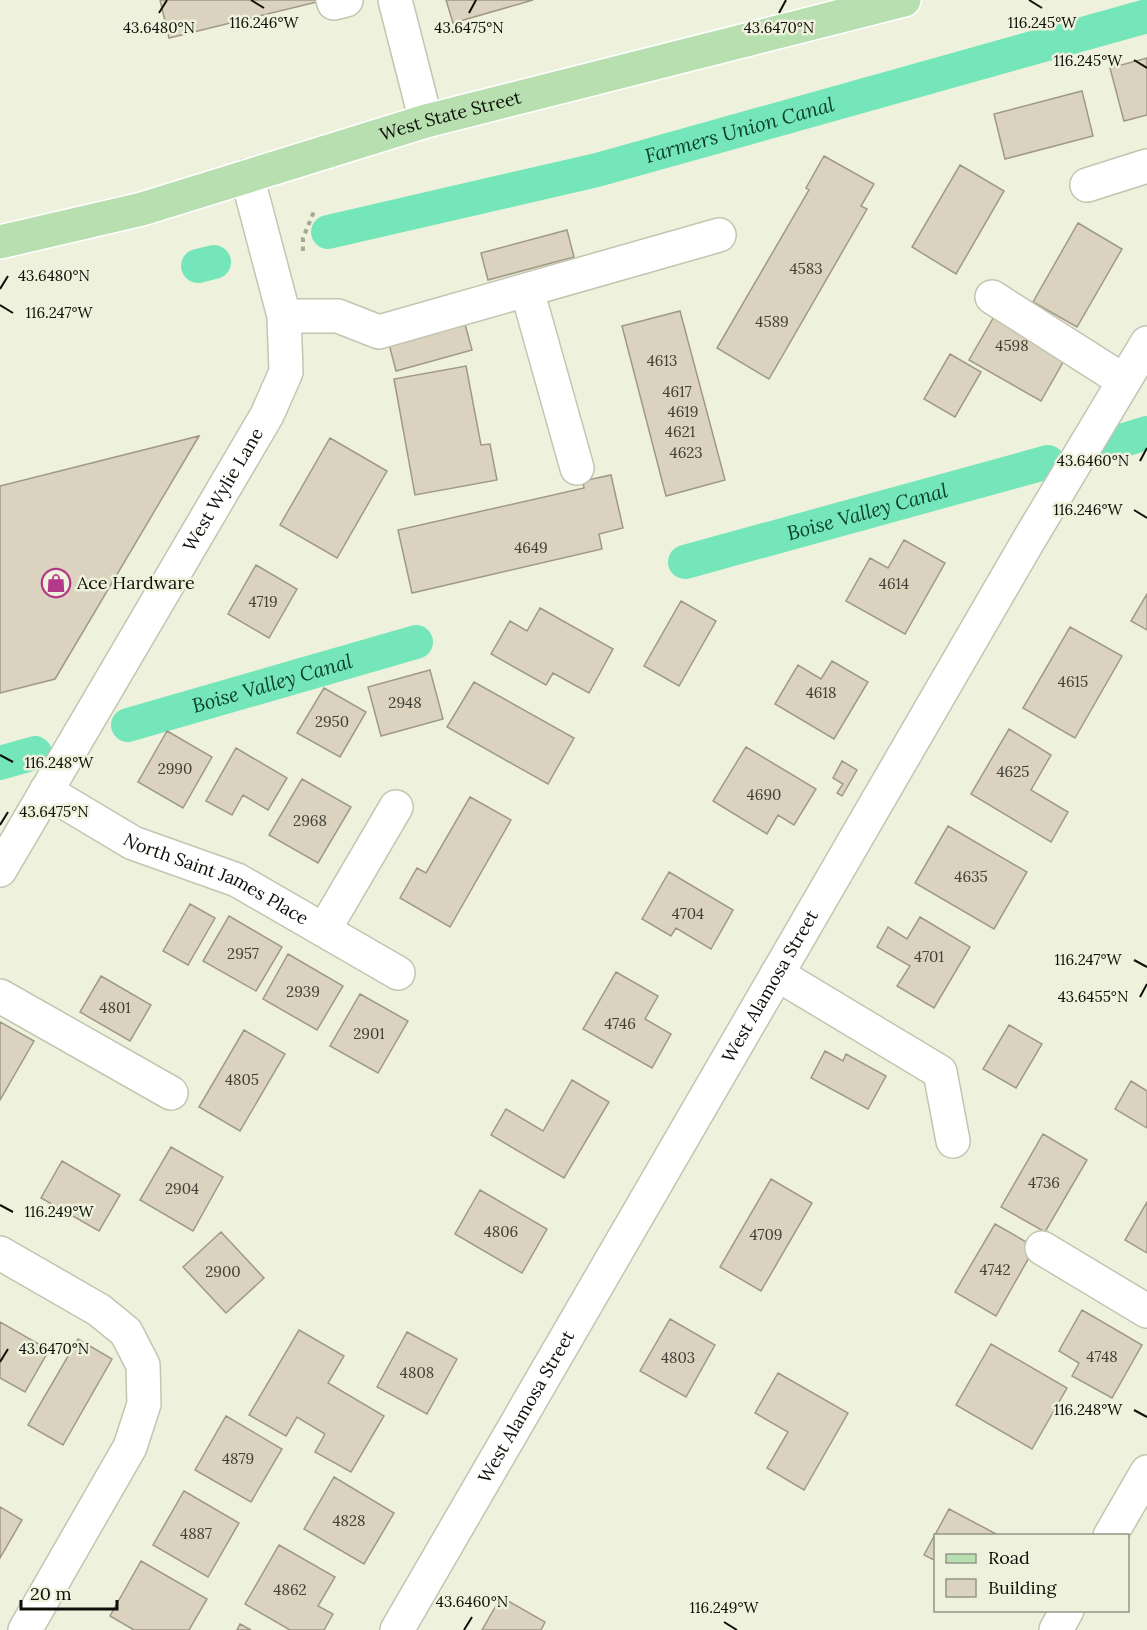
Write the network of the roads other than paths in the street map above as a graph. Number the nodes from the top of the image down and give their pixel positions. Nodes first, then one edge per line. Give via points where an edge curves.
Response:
1 (333, 0) edge
2 (346, 0) edge
3 (395, 0) edge
4 (904, 0) edge
5 (819, 10) edge
6 (426, 121) junction
7 (1147, 166) edge
8 (247, 177) junction
9 (1087, 185) dead end
10 (719, 235) dead end
11 (0, 242) edge
12 (527, 290) junction
13 (992, 297) dead end
14 (284, 316) junction
15 (1147, 343) edge
16 (1124, 381) junction
17 (577, 468) dead end
18 (46, 791) junction
19 (396, 807) dead end
20 (0, 870) edge
21 (324, 930) junction
22 (398, 973) dead end
23 (777, 974) junction
24 (0, 996) edge
25 (171, 1093) dead end
26 (952, 1141) dead end
27 (1042, 1248) dead end
28 (0, 1253) edge
29 (1147, 1311) edge
30 (1147, 1472) edge
31 (1111, 1534) edge
32 (1066, 1612) edge
33 (25, 1630) edge
34 (397, 1630) edge
35 (1056, 1630) edge

1 - 2 street
3 - 6 street
4 - 5 main road, West State Street
5 - 6 main road, West State Street
6 - 8 main road, West State Street
7 - 9 street
8 - 11 main road, West State Street via 142,209
8 - 14 street, West Wylie Lane
10 - 12 street
12 - 14 street via 379,332 339,316
12 - 17 street
13 - 16 street
14 - 18 street, West Wylie Lane via 286,372 267,415
15 - 16 street, West Alamosa Street
16 - 23 street, West Alamosa Street
18 - 20 street, West Wylie Lane
18 - 21 street, North Saint James Place via 133,843 237,880
19 - 21 street, North Saint James Place
21 - 22 street, North Saint James Place
23 - 26 street via 940,1072
23 - 34 street, West Alamosa Street
24 - 25 street
27 - 29 street
28 - 33 street via 99,1310 126,1332 143,1365 144,1404 130,1447
30 - 31 street
32 - 35 street

